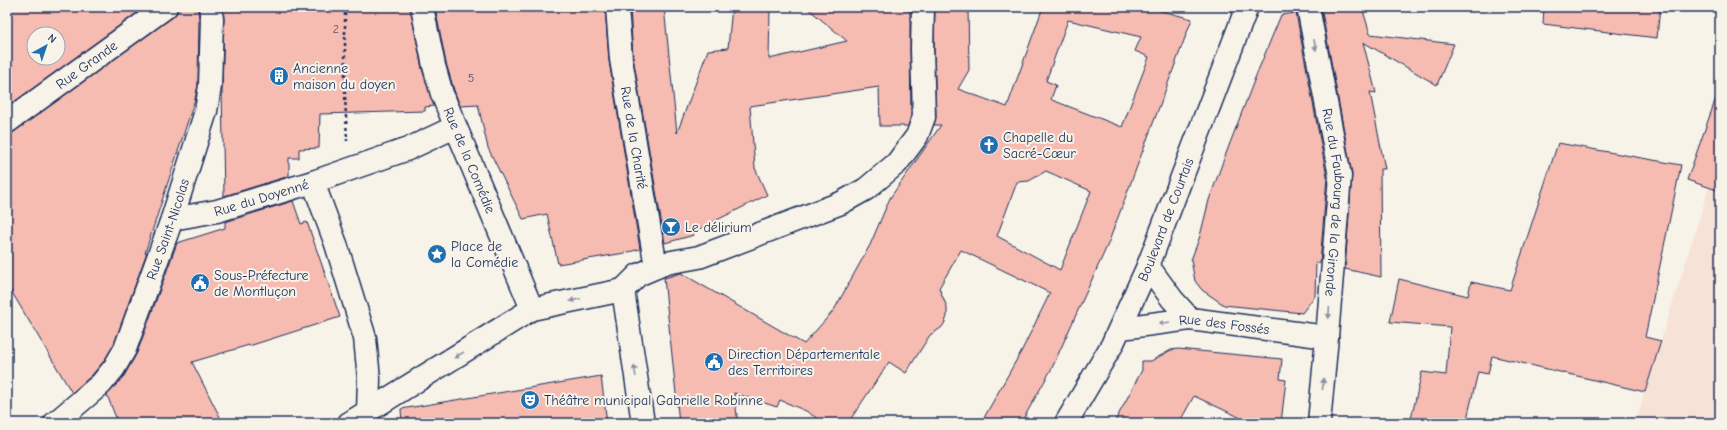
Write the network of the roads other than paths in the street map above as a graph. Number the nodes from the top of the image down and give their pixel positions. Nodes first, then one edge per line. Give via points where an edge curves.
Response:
1 (166, 7) edge
2 (210, 7) edge
3 (422, 7) edge
4 (617, 7) edge
5 (923, 7) edge
6 (1247, 7) edge
7 (1308, 7) edge
8 (7, 122) edge
9 (455, 127) junction
10 (313, 182) junction
11 (172, 219) junction
12 (1148, 266) junction
13 (656, 267) junction
14 (623, 290) junction
15 (532, 309) junction
16 (1190, 319) junction
17 (1121, 328) junction
18 (1327, 337) junction
19 (368, 412) junction
20 (55, 423) edge
21 (349, 423) edge
22 (642, 423) edge
23 (1066, 423) edge
24 (1319, 423) edge

1 - 8 street, Rue Grande
2 - 11 street, Rue Saint-Nicolas via 210,86 206,111
3 - 9 street, Rue de la Comédie via 434,66
4 - 13 street, Rue de la Charité via 621,59
5 - 13 street via 924,117 917,136 897,163 866,189 841,203 699,257
6 - 12 street, Boulevard de Courtais
7 -> 18 street, Rue du Faubourg de la Gironde via 1340,176
9 - 10 street, Rue du Doyenné via 408,149
9 - 15 street, Rue de la Comédie
10 - 11 street, Rue du Doyenné via 217,212
10 - 19 street via 366,338
11 - 20 street, Rue Saint-Nicolas via 125,348 114,368 100,384
12 - 16 street
12 - 17 street, Boulevard de Courtais
13 - 14 street via 638,275
14 -> 15 street
22 -> 14 street
15 -> 19 street
16 -> 17 street, Rue des Fossés
16 - 18 street, Rue des Fossés
17 - 23 street, Boulevard de Courtais
24 -> 18 street, Rue du Faubourg de la Gironde
19 - 21 street

